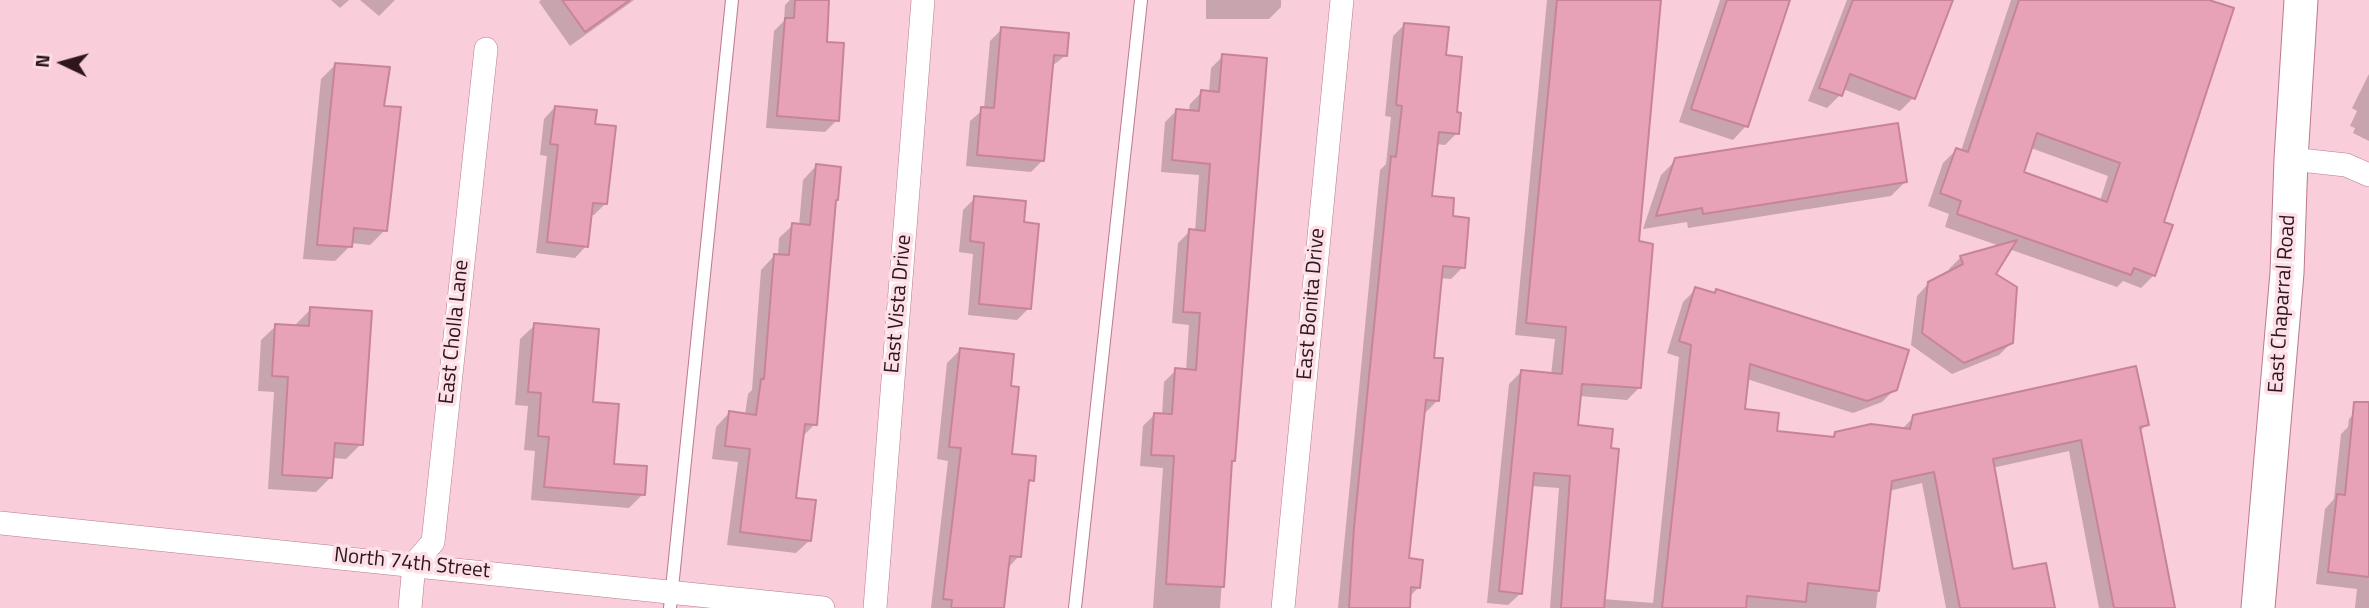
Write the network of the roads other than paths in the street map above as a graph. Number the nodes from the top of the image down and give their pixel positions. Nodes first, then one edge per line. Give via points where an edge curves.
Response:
1 (732, 0) edge
2 (923, 0) edge
3 (1141, 0) edge
4 (1342, 0) edge
5 (2301, 0) edge
6 (486, 49) dead end
7 (2291, 159) junction
8 (2369, 175) edge
9 (0, 523) edge
10 (414, 564) junction
11 (670, 600) edge
12 (410, 608) edge
13 (823, 608) edge
14 (875, 608) edge
15 (1075, 608) edge
16 (1283, 608) edge
17 (2258, 608) edge

1 - 11 lane
2 - 14 street, East Vista Drive
3 - 15 lane
4 - 16 street, East Bonita Drive
5 - 7 main road, East Chaparral Road
6 - 10 street, East Cholla Lane via 433,542
7 - 8 street via 2346,165
7 - 17 main road, East Chaparral Road via 2285,300
9 - 10 street, North 74th Street
10 - 11 street, North 74th Street
10 - 12 street, East Cholla Lane
11 - 13 street, North 74th Street

